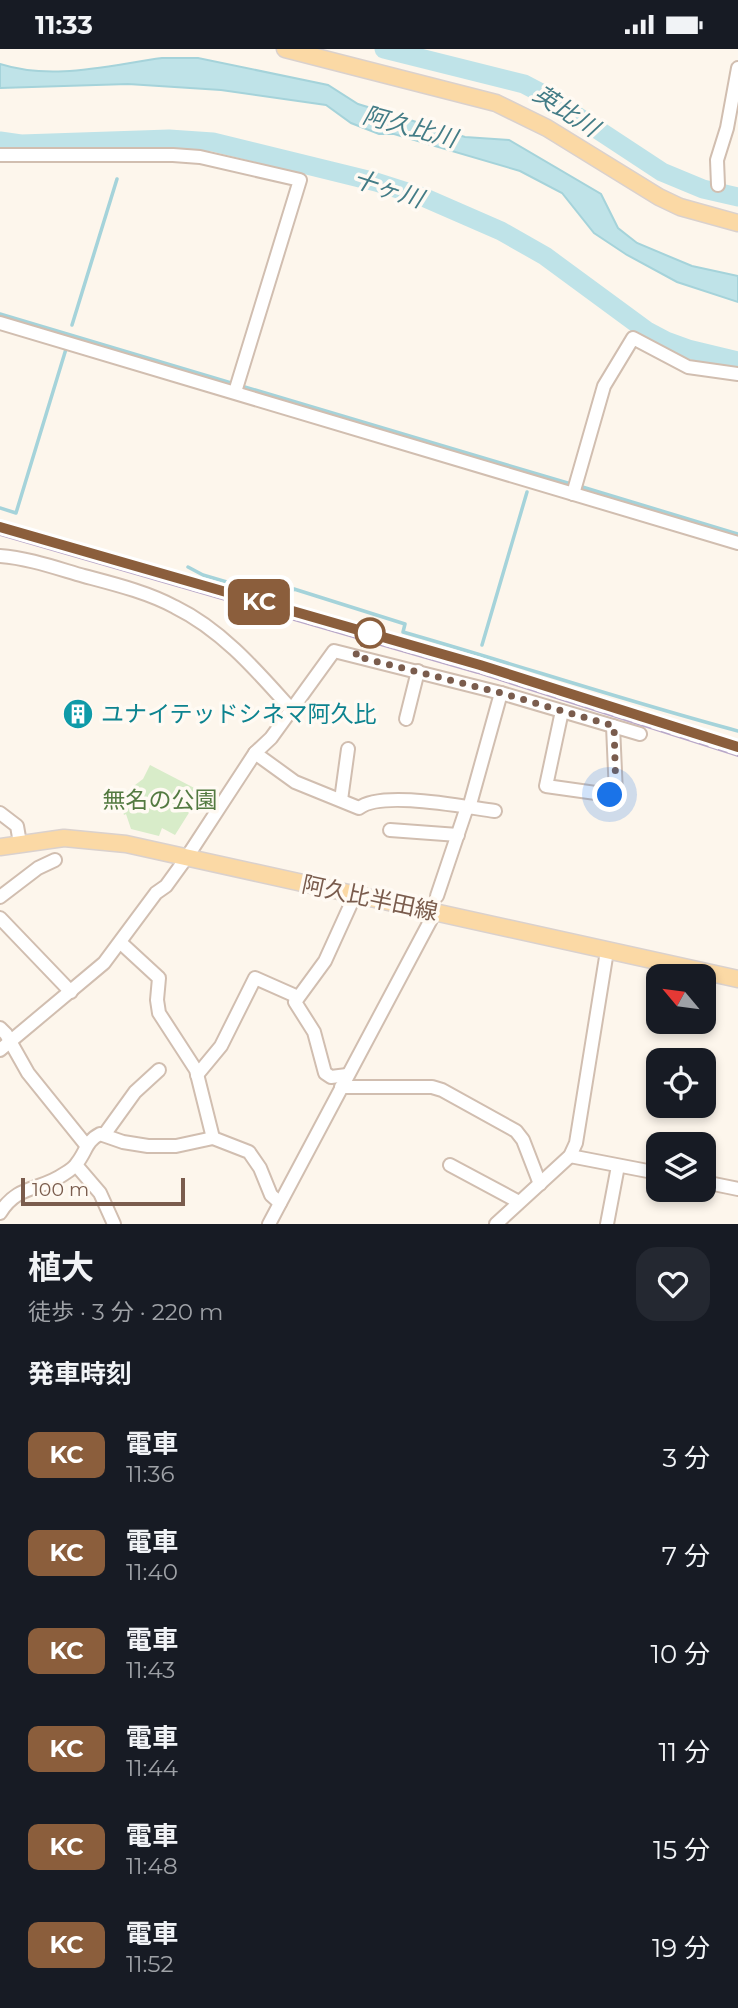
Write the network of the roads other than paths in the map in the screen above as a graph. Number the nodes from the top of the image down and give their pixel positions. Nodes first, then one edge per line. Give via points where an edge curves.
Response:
1 (285, 49) edge
2 (738, 68) edge
3 (0, 155) edge
4 (718, 185) dead end
5 (738, 223) edge
6 (0, 323) edge
7 (738, 375) edge
8 (235, 393) junction
9 (573, 494) junction
10 (738, 543) edge
11 (0, 556) edge
12 (418, 671) junction
13 (501, 693) junction
14 (291, 709) junction
15 (562, 711) junction
16 (406, 719) dead end
17 (614, 726) junction
18 (640, 734) dead end
19 (348, 749) dead end
20 (255, 753) junction
21 (341, 800) junction
22 (468, 807) junction
23 (495, 811) dead end
24 (0, 814) edge
25 (390, 830) dead end
26 (458, 835) junction
27 (20, 843) junction
28 (0, 847) edge
29 (187, 857) junction
30 (55, 859) dead end
31 (355, 895) junction
32 (0, 897) edge
33 (436, 904) junction
34 (0, 918) edge
35 (121, 943) junction
36 (607, 951) junction
37 (738, 979) edge
38 (71, 992) junction
39 (298, 997) junction
40 (0, 1028) edge
41 (5, 1046) edge
42 (159, 1070) dead end
43 (197, 1075) junction
44 (344, 1081) junction
45 (104, 1135) junction
46 (213, 1138) junction
47 (86, 1145) junction
48 (570, 1156) junction
49 (76, 1165) junction
50 (450, 1165) dead end
51 (618, 1165) junction
52 (646, 1171) edge
53 (540, 1184) junction
54 (716, 1184) edge
55 (738, 1189) edge
56 (519, 1202) junction
57 (280, 1203) junction
58 (0, 1213) edge
59 (114, 1224) edge
60 (269, 1224) edge
61 (496, 1224) edge
62 (607, 1224) edge

1 - 5 main road via 496,103 547,128 659,197
2 - 4 street via 717,160
3 - 8 street via 200,157 299,180
6 - 8 street
7 - 9 street via 688,367 634,338 604,386
8 - 9 street
9 - 10 street
11 - 14 street via 128,588 176,607 250,662
12 - 13 street
12 - 14 street via 334,651
12 - 16 street
13 - 15 street
13 - 22 street
14 - 20 street
15 - 17 street
15 - 17 street via 547,786 616,794
17 - 18 street
19 - 21 street
20 - 21 street via 295,782
20 - 29 street
21 - 22 street via 359,808 377,800
22 - 23 street
22 - 26 street
24 - 27 street via 17,826
25 - 26 street
26 - 33 street
27 - 28 main road, 阿久比半田線
27 - 29 main road, 阿久比半田線 via 94,840
29 - 31 main road, 阿久比半田線
29 - 35 street
30 - 32 street
31 - 33 main road, 阿久比半田線
31 - 39 street via 325,961
33 - 36 main road, 阿久比半田線
33 - 44 street
34 - 38 street
35 - 38 street
35 - 43 street via 159,978 159,1013
36 - 37 main road, 阿久比半田線
36 - 48 street via 576,1143
38 - 41 street
39 - 43 street via 255,978 220,1046
39 - 44 street via 295,1002 314,1032 325,1073
40 - 41 street
41 - 47 street
42 - 45 street via 135,1092
43 - 46 street
44 - 53 street via 442,1090 516,1131
44 - 57 street
45 - 46 street via 148,1146
45 - 47 street
46 - 57 street via 249,1152 271,1195
47 - 49 street
48 - 51 street
48 - 53 street
49 - 58 street via 59,1177 26,1188
49 - 59 street via 100,1193
50 - 56 street
51 - 52 street
51 - 62 street
53 - 56 street
54 - 55 street
56 - 61 street
57 - 60 street

